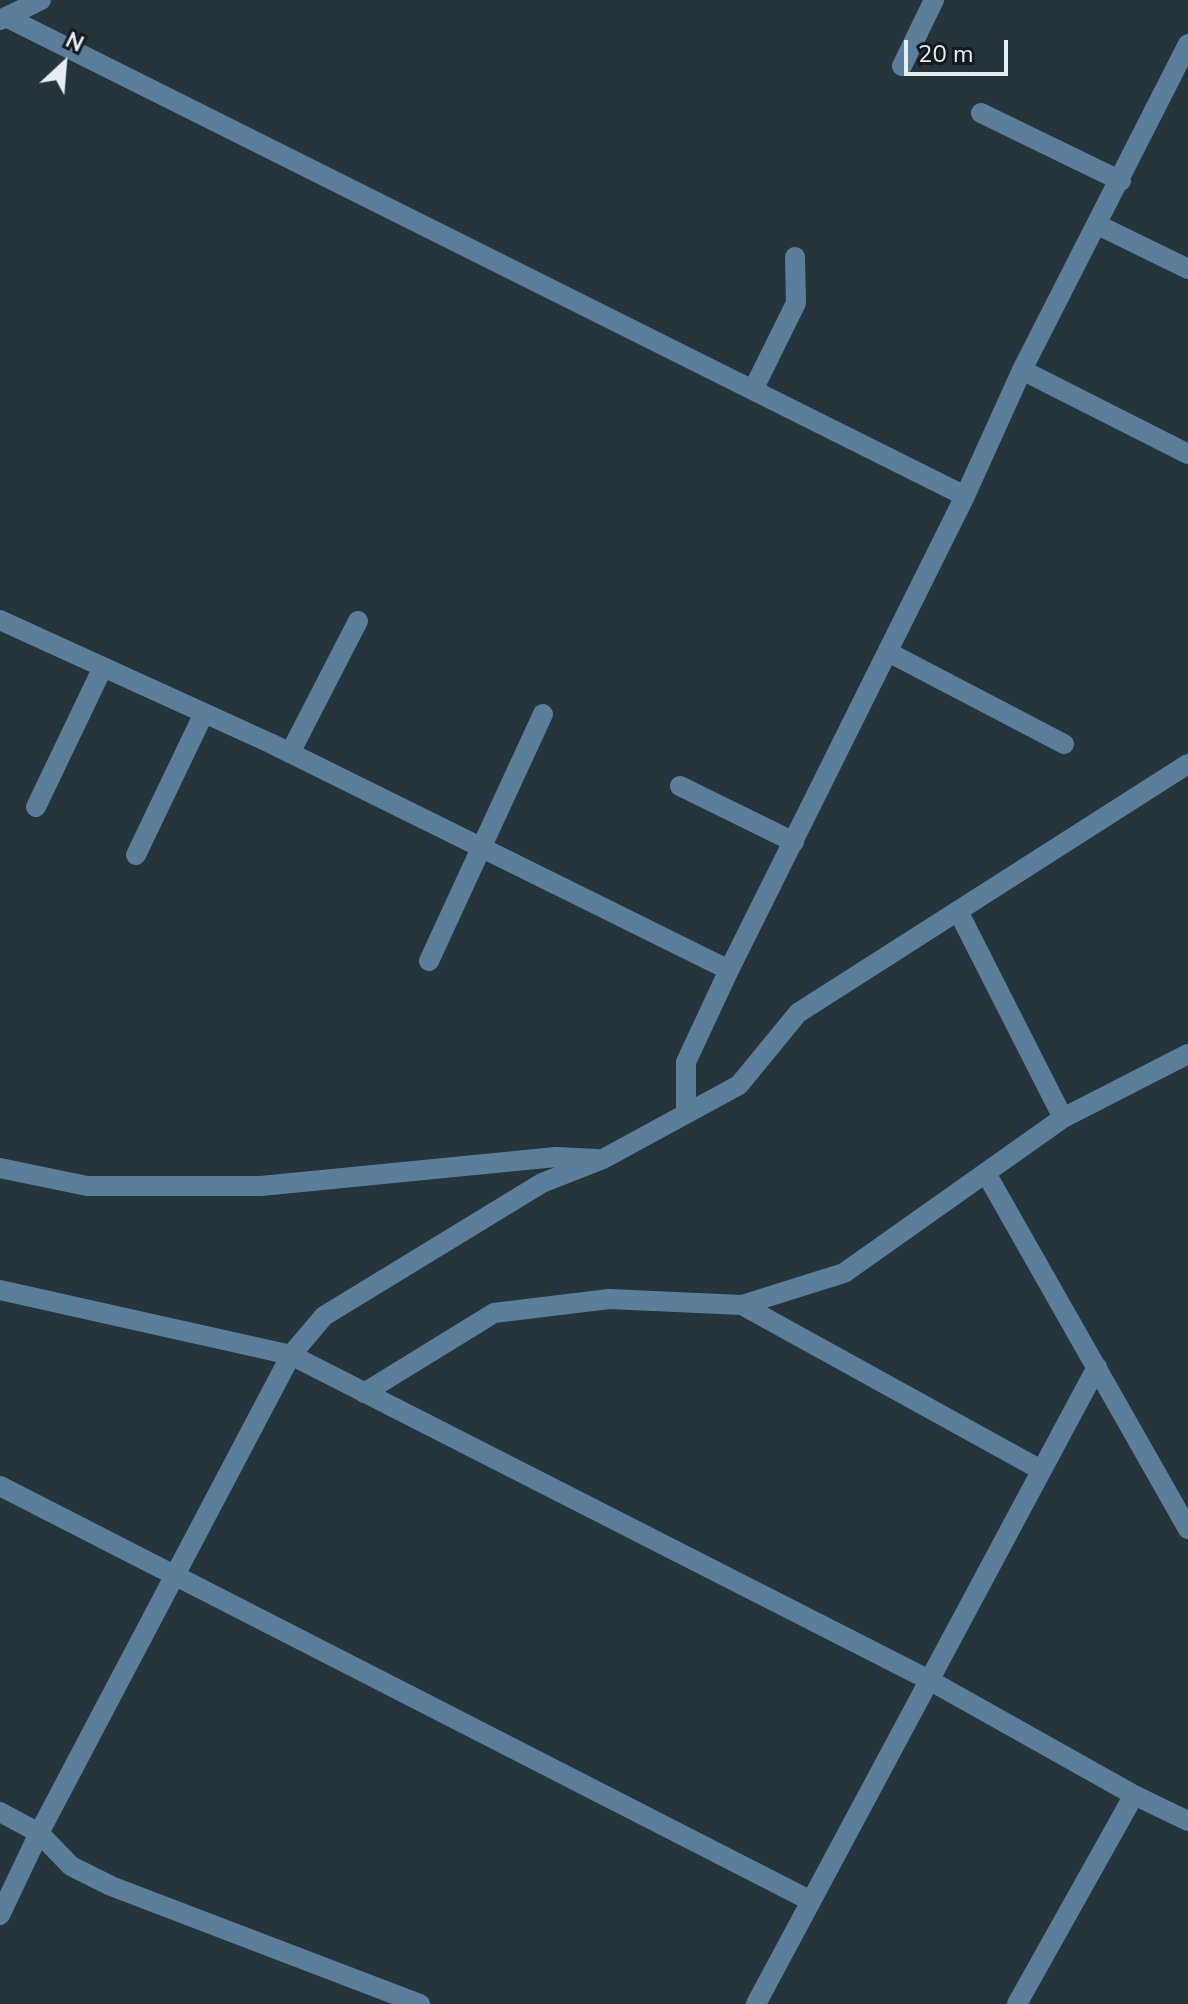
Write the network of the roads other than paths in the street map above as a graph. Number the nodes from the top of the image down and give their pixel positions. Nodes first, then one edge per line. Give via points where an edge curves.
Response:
1 (41, 0) edge
2 (934, 0) edge
3 (3, 18) edge
4 (1188, 44) edge
5 (902, 66) dead end
6 (1182, 72) edge
7 (981, 113) dead end
8 (1121, 181) junction
9 (1098, 225) junction
10 (795, 257) dead end
11 (1188, 269) edge
12 (1022, 370) junction
13 (753, 390) junction
14 (1188, 454) edge
15 (965, 496) junction
16 (0, 620) edge
17 (358, 621) dead end
18 (888, 652) junction
19 (103, 667) junction
20 (204, 713) junction
21 (543, 714) dead end
22 (1064, 744) dead end
23 (290, 753) junction
24 (1188, 764) edge
25 (680, 786) dead end
26 (36, 807) dead end
27 (794, 842) junction
28 (482, 845) junction
29 (136, 855) dead end
30 (959, 913) junction
31 (429, 961) dead end
32 (729, 970) junction
33 (1188, 1054) edge
34 (686, 1113) junction
35 (1063, 1118) junction
36 (603, 1159) junction
37 (0, 1168) edge
38 (987, 1175) junction
39 (0, 1290) edge
40 (742, 1305) junction
41 (291, 1355) junction
42 (1097, 1367) junction
43 (364, 1393) junction
44 (1041, 1470) junction
45 (0, 1486) edge
46 (1188, 1529) edge
47 (177, 1576) junction
48 (929, 1680) junction
49 (1134, 1795) junction
50 (0, 1812) edge
51 (1188, 1821) edge
52 (39, 1833) junction
53 (811, 1901) junction
54 (0, 1915) edge
55 (420, 2004) edge
56 (756, 2004) edge
57 (1017, 2004) edge

1 - 3 street
2 - 5 street
3 - 13 street
4 - 6 street
6 - 8 street
7 - 8 street
8 - 9 street
9 - 11 street
9 - 12 street
10 - 13 street via 796,303
12 - 14 street
12 - 15 street
13 - 15 street
15 - 18 street
16 - 19 street
17 - 23 street
18 - 22 street
18 - 27 street
19 - 20 street
19 - 26 street
20 - 23 street
20 - 29 street
21 - 28 street
23 - 28 street
24 - 30 street
25 - 27 street
27 - 32 street
28 - 31 street
28 - 32 street
30 - 34 street via 798,1013 739,1085
30 - 35 street
32 - 34 street via 686,1062
33 - 35 street
34 - 36 street
35 - 38 street
36 - 37 street via 556,1157 261,1186 87,1186
36 - 41 street via 542,1183 324,1316
38 - 40 street via 844,1273
38 - 42 street
39 - 41 street
40 - 43 street via 609,1299 494,1313
40 - 44 street
41 - 43 street
41 - 47 street
42 - 44 street
42 - 46 street
43 - 48 street
44 - 48 street
45 - 47 street
47 - 52 street
47 - 53 street
48 - 49 street
48 - 53 street
49 - 51 street
49 - 57 street
50 - 52 street
52 - 54 street
52 - 55 street via 71,1866 111,1886
53 - 56 street

